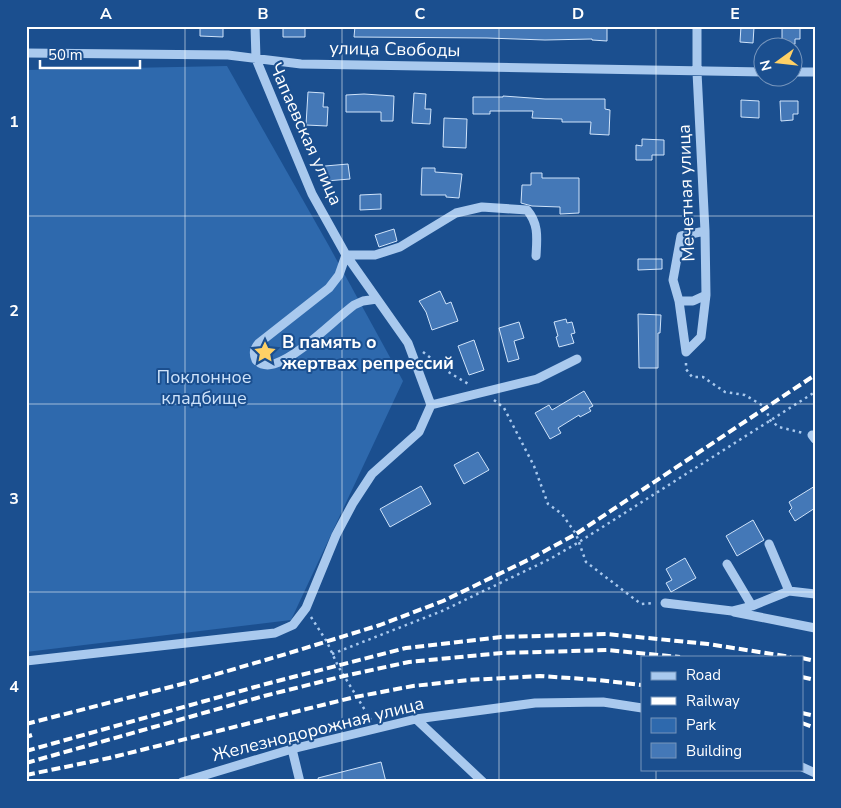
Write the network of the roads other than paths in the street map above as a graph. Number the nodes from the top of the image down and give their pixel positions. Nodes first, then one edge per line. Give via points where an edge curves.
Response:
1 (255, 26) edge
2 (697, 26) edge
3 (26, 53) edge
4 (256, 59) junction
5 (697, 72) junction
6 (754, 72) edge
7 (705, 231) junction
8 (346, 255) junction
9 (536, 256) dead end
10 (706, 295) junction
11 (377, 299) junction
12 (679, 301) junction
13 (577, 359) dead end
14 (431, 405) junction
15 (769, 544) dead end
16 (727, 564) dead end
17 (789, 590) junction
18 (815, 594) edge
19 (665, 603) road end
20 (752, 606) junction
21 (732, 612) junction
22 (815, 628) edge
23 (26, 661) edge
24 (641, 708) edge
25 (416, 719) junction
26 (292, 749) junction
27 (182, 782) edge
28 (300, 782) edge
29 (483, 782) edge

1 - 4 street, Чапаевская улица
2 - 5 street, Мечетная улица
3 - 4 street, улица Свободы via 228,55
4 - 5 street, улица Свободы via 301,64
4 - 8 street, Чапаевская улица via 312,194
5 - 6 street, улица Свободы
5 - 7 street, Мечетная улица
7 - 10 street, Мечетная улица
7 - 12 street via 681,236 673,280
8 - 9 street via 375,255 400,247 456,213 482,208 527,210 534,219
8 - 11 street, Чапаевская улица
8 - 11 street via 339,275 329,288 259,343 253,354 256,360 269,365 283,360 354,305
10 - 12 street via 693,301
10 - 12 street, Мечетная улица via 701,337 686,352
11 - 14 street, Чапаевская улица via 408,343
13 - 14 street via 537,379
14 - 23 street via 419,432 372,474 353,503 306,608 293,625 275,633
15 - 17 street
16 - 20 street
17 - 18 street
17 - 20 street
19 - 21 street
20 - 21 street
21 - 22 street
24 - 25 street, Железнодорожная улица via 603,702 535,703
25 - 26 street, Железнодорожная улица
25 - 29 street
26 - 27 street, Железнодорожная улица
26 - 28 street

